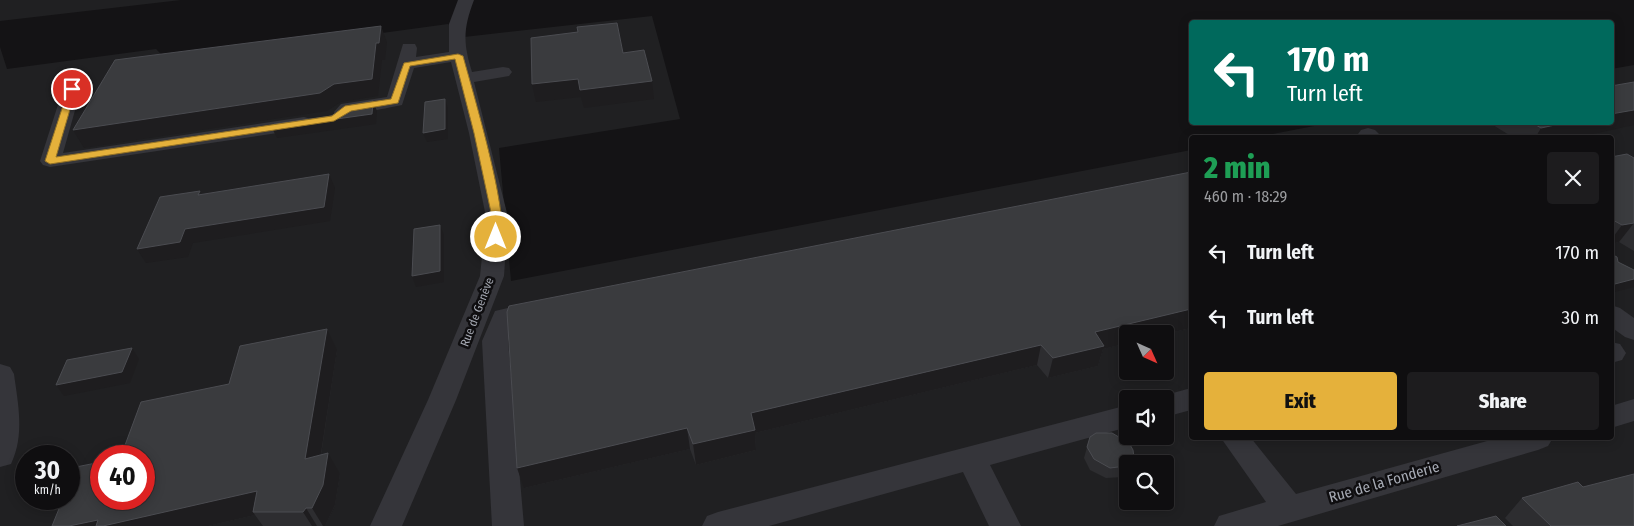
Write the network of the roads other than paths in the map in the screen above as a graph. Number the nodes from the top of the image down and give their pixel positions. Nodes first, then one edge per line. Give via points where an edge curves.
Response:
1 (466, 0) edge
2 (458, 56) junction
3 (503, 72) dead end
4 (464, 79) junction
5 (72, 89) dead end
6 (562, 305) edge
7 (1614, 316) edge
8 (1634, 331) edge
9 (0, 375) edge
10 (1189, 400) edge
11 (1174, 404) edge
12 (1634, 410) edge
13 (1614, 416) edge
14 (1119, 418) edge
15 (1237, 440) edge
16 (1531, 440) edge
17 (0, 455) edge
18 (971, 458) junction
19 (1289, 509) junction
20 (386, 526) edge
21 (508, 526) edge
22 (718, 526) edge
23 (1005, 526) edge
24 (1230, 526) edge

1 - 2 street, Rue de Genève via 457,24
2 - 4 street, Rue de Genève
2 - 5 street via 408,56 395,101 348,108 334,118 50,161
3 - 4 street
4 - 20 street, Rue de Genève via 497,217 492,276
6 - 21 street via 504,317 495,341
7 - 8 street
9 - 17 street via 6,424
10 - 11 street
12 - 13 street
14 - 18 street
15 - 19 street
16 - 19 street, Rue de la Fonderie
18 - 22 street
18 - 23 street
19 - 24 street, Rue de la Fonderie

